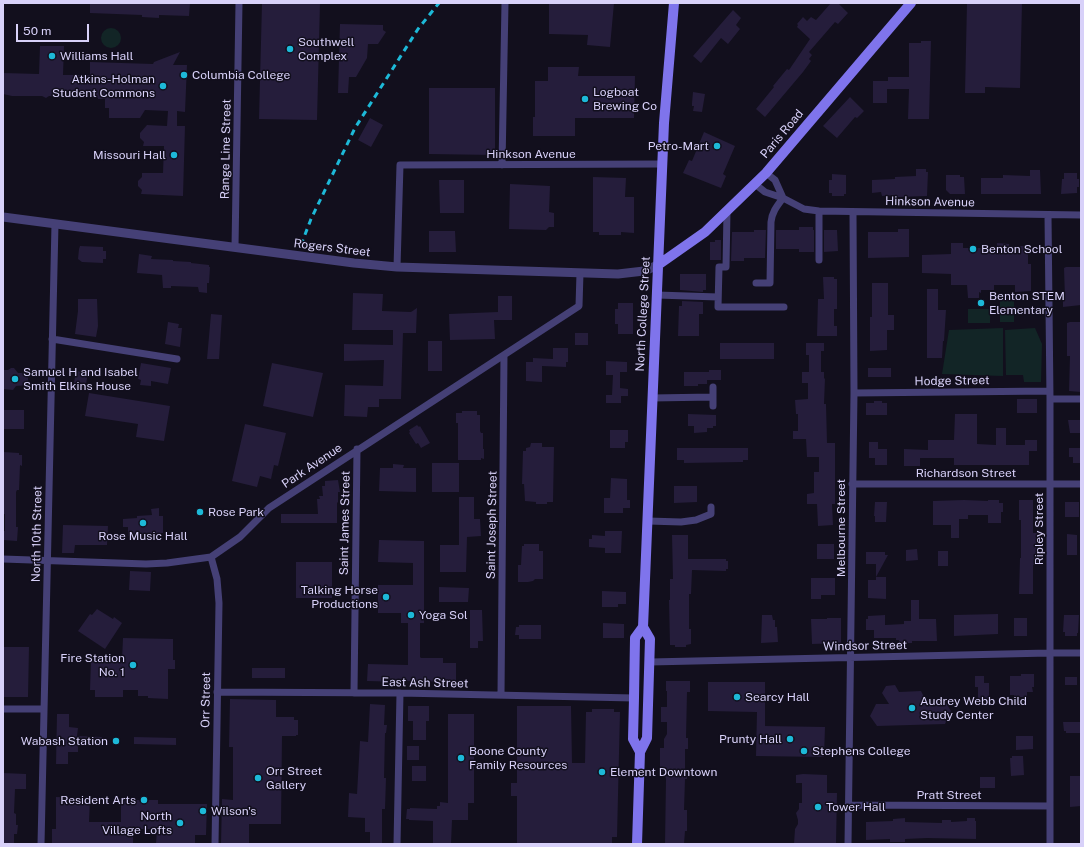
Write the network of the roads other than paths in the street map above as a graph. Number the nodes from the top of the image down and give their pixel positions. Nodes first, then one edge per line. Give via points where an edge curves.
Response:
1 (239, 3) edge
2 (505, 3) edge
3 (674, 3) edge
4 (911, 3) edge
5 (662, 164) junction
6 (502, 165) junction
7 (766, 173) junction
8 (755, 184) junction
9 (783, 198) junction
10 (727, 211) junction
11 (819, 212) junction
12 (853, 212) junction
13 (1048, 215) junction
14 (1081, 215) edge
15 (3, 217) edge
16 (55, 224) junction
17 (235, 247) junction
18 (819, 260) dead end
19 (658, 265) junction
20 (397, 267) junction
21 (580, 273) junction
22 (756, 283) dead end
23 (657, 295) junction
24 (718, 297) junction
25 (784, 307) dead end
26 (52, 339) junction
27 (504, 356) junction
28 (177, 359) dead end
29 (713, 387) dead end
30 (1050, 391) junction
31 (854, 393) junction
32 (713, 397) junction
33 (652, 398) junction
34 (1050, 399) junction
35 (1081, 399) edge
36 (713, 406) dead end
37 (357, 450) junction
38 (852, 484) junction
39 (1050, 484) junction
40 (1081, 484) edge
41 (711, 506) dead end
42 (648, 521) junction
43 (210, 557) junction
44 (3, 559) edge
45 (47, 561) junction
46 (643, 627) junction
47 (1049, 653) junction
48 (1081, 653) edge
49 (851, 658) junction
50 (650, 662) junction
51 (217, 692) junction
52 (354, 693) junction
53 (400, 693) junction
54 (501, 695) junction
55 (634, 698) junction
56 (3, 709) edge
57 (44, 709) junction
58 (640, 752) junction
59 (848, 805) junction
60 (1050, 806) junction
61 (41, 844) edge
62 (215, 844) edge
63 (397, 844) edge
64 (637, 844) edge
65 (848, 844) edge
66 (1050, 844) edge

1 - 17 street, Range Line Street
2 - 6 street
3 - 5 main road, North College Street
4 - 7 main road, Paris Road
5 - 6 street, Hinkson Avenue
5 - 19 main road, North College Street
6 - 20 street, Hinkson Avenue via 400,166
7 - 8 main road, Paris Road
7 - 9 street via 776,180
8 - 9 street, Hinkson Avenue via 765,192
8 - 10 main road, Paris Road
9 - 11 street, Hinkson Avenue via 804,209
9 - 22 street via 771,219 770,282
10 - 19 main road, Paris Road via 706,232
10 - 24 street via 726,267 719,267
11 - 12 street, Hinkson Avenue
11 - 18 street
12 - 13 street, Hinkson Avenue
12 - 31 street, Melbourne Street
13 - 14 street, Hinkson Avenue
13 - 30 street, Ripley Street
15 - 16 street, Rogers Street
16 - 17 street, Rogers Street
16 - 26 street, North 10th Street
17 - 20 street, Rogers Street
19 - 21 street, Rogers Street via 644,271 624,274
19 - 23 main road, North College Street
20 - 21 street, Rogers Street
21 - 27 street, Park Avenue via 579,306
23 - 24 street
23 - 33 main road, North College Street
24 - 25 street via 718,307
26 - 28 street
26 - 45 street, North 10th Street
27 - 37 street, Park Avenue
27 - 54 street, Saint Joseph Street
29 - 32 street
30 - 31 street, Hodge Street
30 - 34 street, Ripley Street
31 - 38 street, Melbourne Street
32 - 33 street
32 - 36 street
33 - 42 main road, North College Street
34 - 35 street
34 - 39 street, Ripley Street
37 - 43 street, Park Avenue via 269,508 240,537
37 - 52 street, Saint James Street
38 - 39 street, Richardson Street
38 - 49 street, Melbourne Street
39 - 40 street, Richardson Street
39 - 47 street, Ripley Street
41 - 42 street via 711,514 696,520
42 - 46 main road, North College Street
43 - 45 street, Park Avenue via 167,564
43 - 51 street, Orr Street via 217,579 219,603
44 - 45 street, Park Avenue
45 - 57 street, North 10th Street
46 - 50 main road, North College Street via 650,638
46 - 55 main road, North College Street via 635,638
47 - 48 street, Windsor Street
47 - 49 street, Windsor Street
47 - 60 street, Ripley Street
49 - 50 street, Windsor Street
49 - 59 street, Melbourne Street
50 - 58 main road, North College Street via 648,738
51 - 52 street, East Ash Street
51 - 62 street, Orr Street
52 - 53 street, East Ash Street
53 - 54 street, East Ash Street
53 - 63 street
54 - 55 street, East Ash Street
55 - 58 main road, North College Street via 633,739
56 - 57 street
57 - 61 street, North 10th Street
58 - 64 main road, North College Street
59 - 60 street, Pratt Street
59 - 65 street, Melbourne Street
60 - 66 street, Ripley Street

